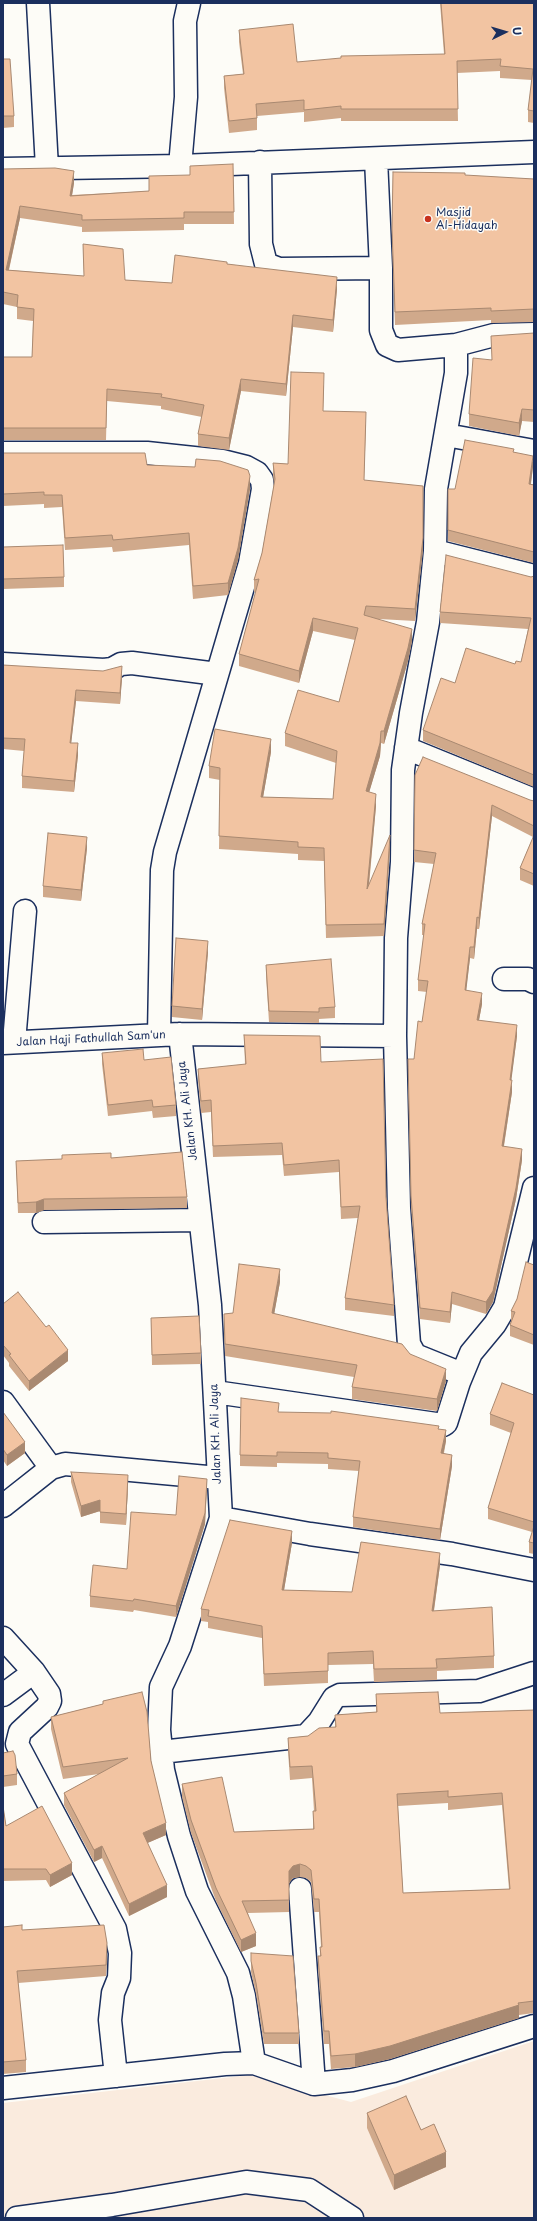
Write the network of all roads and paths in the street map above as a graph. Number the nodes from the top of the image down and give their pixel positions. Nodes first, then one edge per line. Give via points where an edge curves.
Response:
1 (38, 3) edge
2 (189, 3) edge
3 (534, 152) edge
4 (376, 159) junction
5 (260, 162) junction
6 (180, 166) junction
7 (47, 168) junction
8 (3, 169) edge
9 (381, 268) junction
10 (534, 334) edge
11 (456, 345) junction
12 (446, 435) junction
13 (534, 451) edge
14 (3, 454) edge
15 (435, 551) junction
16 (534, 576) edge
17 (3, 664) edge
18 (217, 674) junction
19 (406, 748) junction
20 (534, 800) edge
21 (25, 912) dead end
22 (504, 979) dead end
23 (534, 982) edge
24 (169, 1035) junction
25 (395, 1036) junction
26 (9, 1042) edge
27 (533, 1197) edge
28 (200, 1220) junction
29 (44, 1222) dead end
30 (462, 1374) junction
31 (215, 1392) junction
32 (3, 1402) edge
33 (51, 1468) junction
34 (218, 1478) junction
35 (3, 1506) edge
36 (221, 1518) junction
37 (534, 1570) edge
38 (3, 1638) edge
39 (34, 1672) junction
40 (534, 1673) edge
41 (3, 1695) edge
42 (161, 1752) junction
43 (300, 1890) dead end
44 (534, 2026) edge
45 (254, 2063) junction
46 (116, 2076) junction
47 (314, 2084) junction
48 (3, 2088) edge
49 (17, 2218) edge
50 (352, 2218) edge

1 - 7 street
2 - 6 street via 185,21 186,98
3 - 4 street
4 - 5 street
4 - 9 street
5 - 6 street
5 - 9 street via 261,244 266,264 279,269
6 - 7 street
7 - 8 street
9 - 11 street via 381,330 387,345 398,350
10 - 11 street via 494,335
11 - 12 street via 456,373
12 - 13 street
12 - 15 street via 436,489
14 - 18 street, Jalan KH. Ali Jaya via 148,453 222,461 246,467 257,473 262,480 263,489 250,563
15 - 16 street
15 - 19 street via 428,622
17 - 18 street via 112,670 121,664 132,663
18 - 24 street, Jalan KH. Ali Jaya via 163,864
19 - 20 street
19 - 25 street via 396,938
21 - 26 street
22 - 23 street via 528,979
24 - 25 street, Jalan Haji Fathullah Sam'un
24 - 26 street, Jalan Haji Fathullah Sam'un
24 - 28 street, Jalan KH. Ali Jaya
25 - 30 street via 400,1208 409,1344 416,1355
27 - 30 street via 505,1307 472,1353
28 - 29 street
28 - 31 street, Jalan KH. Ali Jaya via 210,1305
30 - 31 street via 446,1423 439,1426
31 - 34 street, Jalan KH. Ali Jaya
32 - 33 street
33 - 34 street via 65,1464
33 - 35 street
34 - 36 street, Jalan KH. Ali Jaya
36 - 37 street via 310,1534 452,1554
36 - 42 street via 184,1635 161,1686
38 - 39 street
39 - 41 street
39 - 46 street via 49,1694 50,1701 47,1707 20,1732 17,1744 115,1929 120,1954 110,2020
40 - 42 street via 479,1691 340,1695 334,1698 319,1722 306,1736
42 - 45 street via 168,1797 197,1891 238,1973
43 - 47 street
44 - 47 street via 393,2072
45 - 46 street
45 - 47 street
46 - 48 street
49 - 50 street via 246,2182 309,2190

